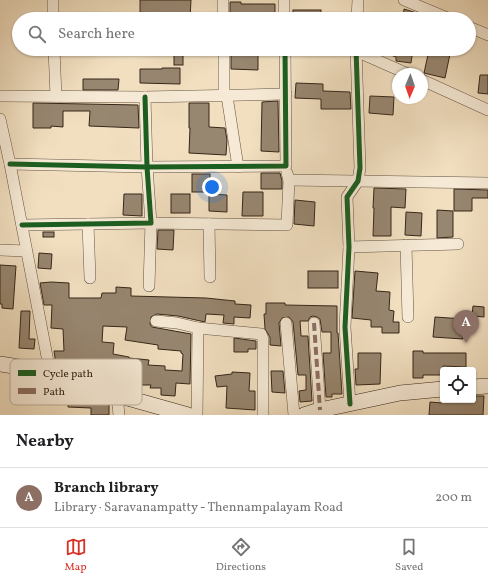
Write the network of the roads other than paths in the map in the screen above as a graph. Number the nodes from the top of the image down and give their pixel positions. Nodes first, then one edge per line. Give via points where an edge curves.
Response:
1 (53, 0) edge
2 (223, 0) edge
3 (284, 0) edge
4 (358, 0) edge
5 (404, 0) edge
6 (53, 12) edge
7 (223, 12) edge
8 (284, 12) edge
9 (357, 12) edge
10 (433, 12) edge
11 (476, 30) edge
12 (488, 35) edge
13 (54, 56) edge
14 (224, 56) edge
15 (285, 56) edge
16 (356, 56) edge
17 (369, 56) edge
18 (395, 68) edge
19 (428, 83) edge
20 (286, 94) junction
21 (0, 96) edge
22 (56, 96) junction
23 (226, 96) junction
24 (145, 97) junction
25 (488, 110) edge
26 (0, 119) edge
27 (10, 164) junction
28 (286, 166) junction
29 (147, 167) junction
30 (238, 167) junction
31 (289, 180) junction
32 (358, 181) junction
33 (488, 183) edge
34 (151, 223) junction
35 (88, 224) junction
36 (209, 224) junction
37 (22, 225) junction
38 (458, 244) dead end
39 (406, 245) junction
40 (349, 247) junction
41 (0, 250) edge
42 (26, 251) junction
43 (210, 277) dead end
44 (90, 278) dead end
45 (149, 286) dead end
46 (408, 317) dead end
47 (156, 321) dead end
48 (286, 323) dead end
49 (314, 323) dead end
50 (198, 328) junction
51 (47, 359) edge
52 (0, 364) edge
53 (10, 366) edge
54 (476, 386) edge
55 (488, 386) edge
56 (440, 389) edge
57 (142, 402) edge
58 (350, 404) junction
59 (118, 405) edge
60 (320, 410) junction
61 (118, 415) edge
62 (188, 415) edge
63 (197, 415) edge
64 (263, 415) edge
65 (294, 415) edge
66 (304, 415) edge

1 - 6 street
2 - 7 street
3 - 8 street
4 - 9 street
5 - 10 street
11 - 12 street
13 - 22 street
14 - 23 street
15 - 20 street
16 - 32 street via 360,168
17 - 18 street
19 - 25 street
20 - 23 street
20 - 28 street
21 - 22 street
22 - 24 street
23 - 24 street
23 - 30 street
24 - 29 street
26 - 27 street
27 - 29 street
27 - 37 street
28 - 30 street
28 - 31 street
29 - 30 street
29 - 34 street
31 - 32 street
31 - 36 street via 287,225
32 - 33 street
32 - 40 street via 347,197
34 - 35 street
34 - 36 street
34 - 45 street
35 - 37 street
35 - 44 street
36 - 43 street
37 - 42 street
38 - 39 street
39 - 40 street
39 - 46 street
40 - 58 street via 345,327
41 - 42 street
42 - 51 street
47 - 50 street
48 - 65 street
49 - 60 street
50 - 63 street
50 - 64 street via 261,334
52 - 53 main road
54 - 55 main road
56 - 58 main road via 400,393
57 - 62 main road
58 - 60 main road
59 - 61 street
60 - 66 main road

